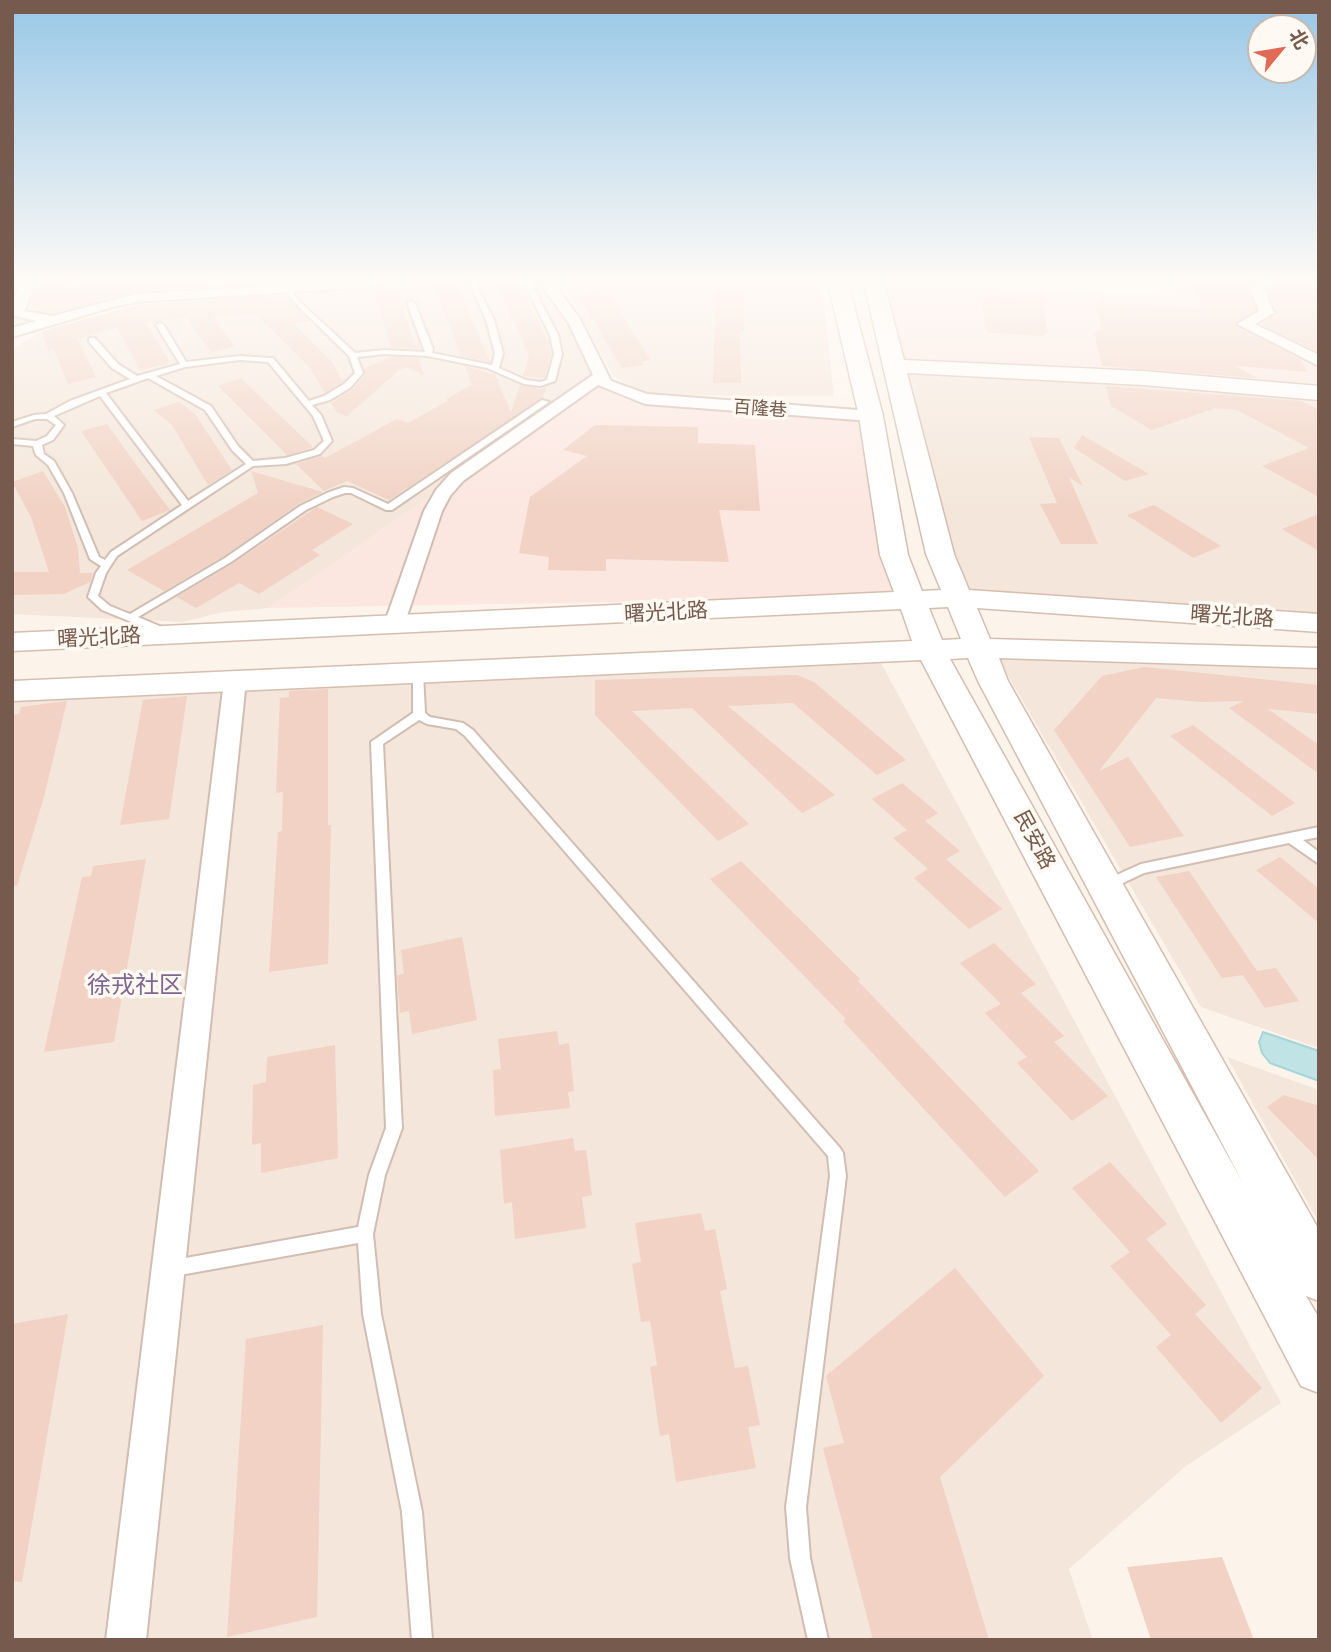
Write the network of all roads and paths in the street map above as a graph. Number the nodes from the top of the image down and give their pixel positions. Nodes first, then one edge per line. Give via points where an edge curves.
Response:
1 (106, 356) edge
2 (179, 356) edge
3 (353, 356) edge
4 (437, 356) edge
5 (498, 356) edge
6 (558, 356) edge
7 (591, 356) edge
8 (856, 356) edge
9 (892, 356) edge
10 (184, 365) junction
11 (894, 366) junction
12 (495, 369) junction
13 (149, 375) junction
14 (601, 376) junction
15 (136, 379) junction
16 (101, 392) junction
17 (1319, 393) edge
18 (545, 402) dead end
19 (307, 404) junction
20 (48, 416) junction
21 (871, 416) junction
22 (12, 425) edge
23 (12, 441) edge
24 (37, 444) junction
25 (251, 464) junction
26 (187, 506) junction
27 (106, 565) junction
28 (958, 598) junction
29 (911, 602) junction
30 (130, 618) junction
31 (1319, 623) edge
32 (394, 625) junction
33 (172, 635) junction
34 (12, 642) edge
35 (979, 648) junction
36 (931, 651) junction
37 (1319, 658) edge
38 (418, 673) junction
39 (235, 681) junction
40 (12, 691) edge
41 (419, 715) junction
42 (1319, 832) edge
43 (1291, 838) junction
44 (1319, 859) edge
45 (1105, 886) junction
46 (365, 1234) junction
47 (169, 1269) junction
48 (1319, 1277) edge
49 (1319, 1368) edge
50 (126, 1640) edge
51 (422, 1640) edge
52 (818, 1640) edge

1 - 15 lane
2 - 10 lane
3 - 19 lane via 359,373 327,398
4 - 12 lane
5 - 12 lane
6 - 12 lane via 551,382 524,382
7 - 14 street
8 - 21 main road, 民安路
9 - 11 main road, 民安路
10 - 13 lane
10 - 19 lane via 240,358 270,360
11 - 17 main road via 1143,378
11 - 28 main road, 民安路 via 940,554
13 - 15 lane
13 - 25 lane via 208,408
14 - 21 street, 百隆巷 via 605,384 645,399
14 - 32 street via 457,477 442,494
15 - 16 lane
16 - 20 lane
16 - 26 lane
18 - 30 lane via 389,508 353,491 330,495
19 - 25 lane via 328,441 317,452
20 - 22 lane
20 - 24 lane via 60,425 50,438
21 - 29 main road, 民安路 via 894,555
23 - 24 lane
24 - 27 lane via 68,493 95,559
25 - 26 lane
26 - 27 lane via 114,554
27 - 30 lane via 93,597
28 - 29 main road, 曙光北路
28 - 31 main road, 曙光北路
28 - 35 main road, 民安路
29 - 32 main road, 曙光北路
29 - 36 main road, 民安路
30 - 33 lane
32 - 33 main road, 曙光北路
33 - 34 main road, 曙光北路
35 - 36 main road, 曙光北路
35 - 37 main road, 曙光北路
35 - 45 main road, 民安路
36 - 38 main road, 曙光北路
36 - 49 main road, 民安路
38 - 39 main road, 曙光北路
38 - 41 lane
39 - 40 main road, 曙光北路
39 - 47 street
41 - 46 lane via 377,742 394,1128 377,1175
41 - 52 lane via 469,733 835,1153 838,1176 796,1507 800,1558
42 - 43 lane
43 - 44 lane
43 - 45 lane via 1141,869
45 - 48 main road, 民安路
46 - 47 lane
46 - 51 lane via 372,1314 412,1512
47 - 50 street

